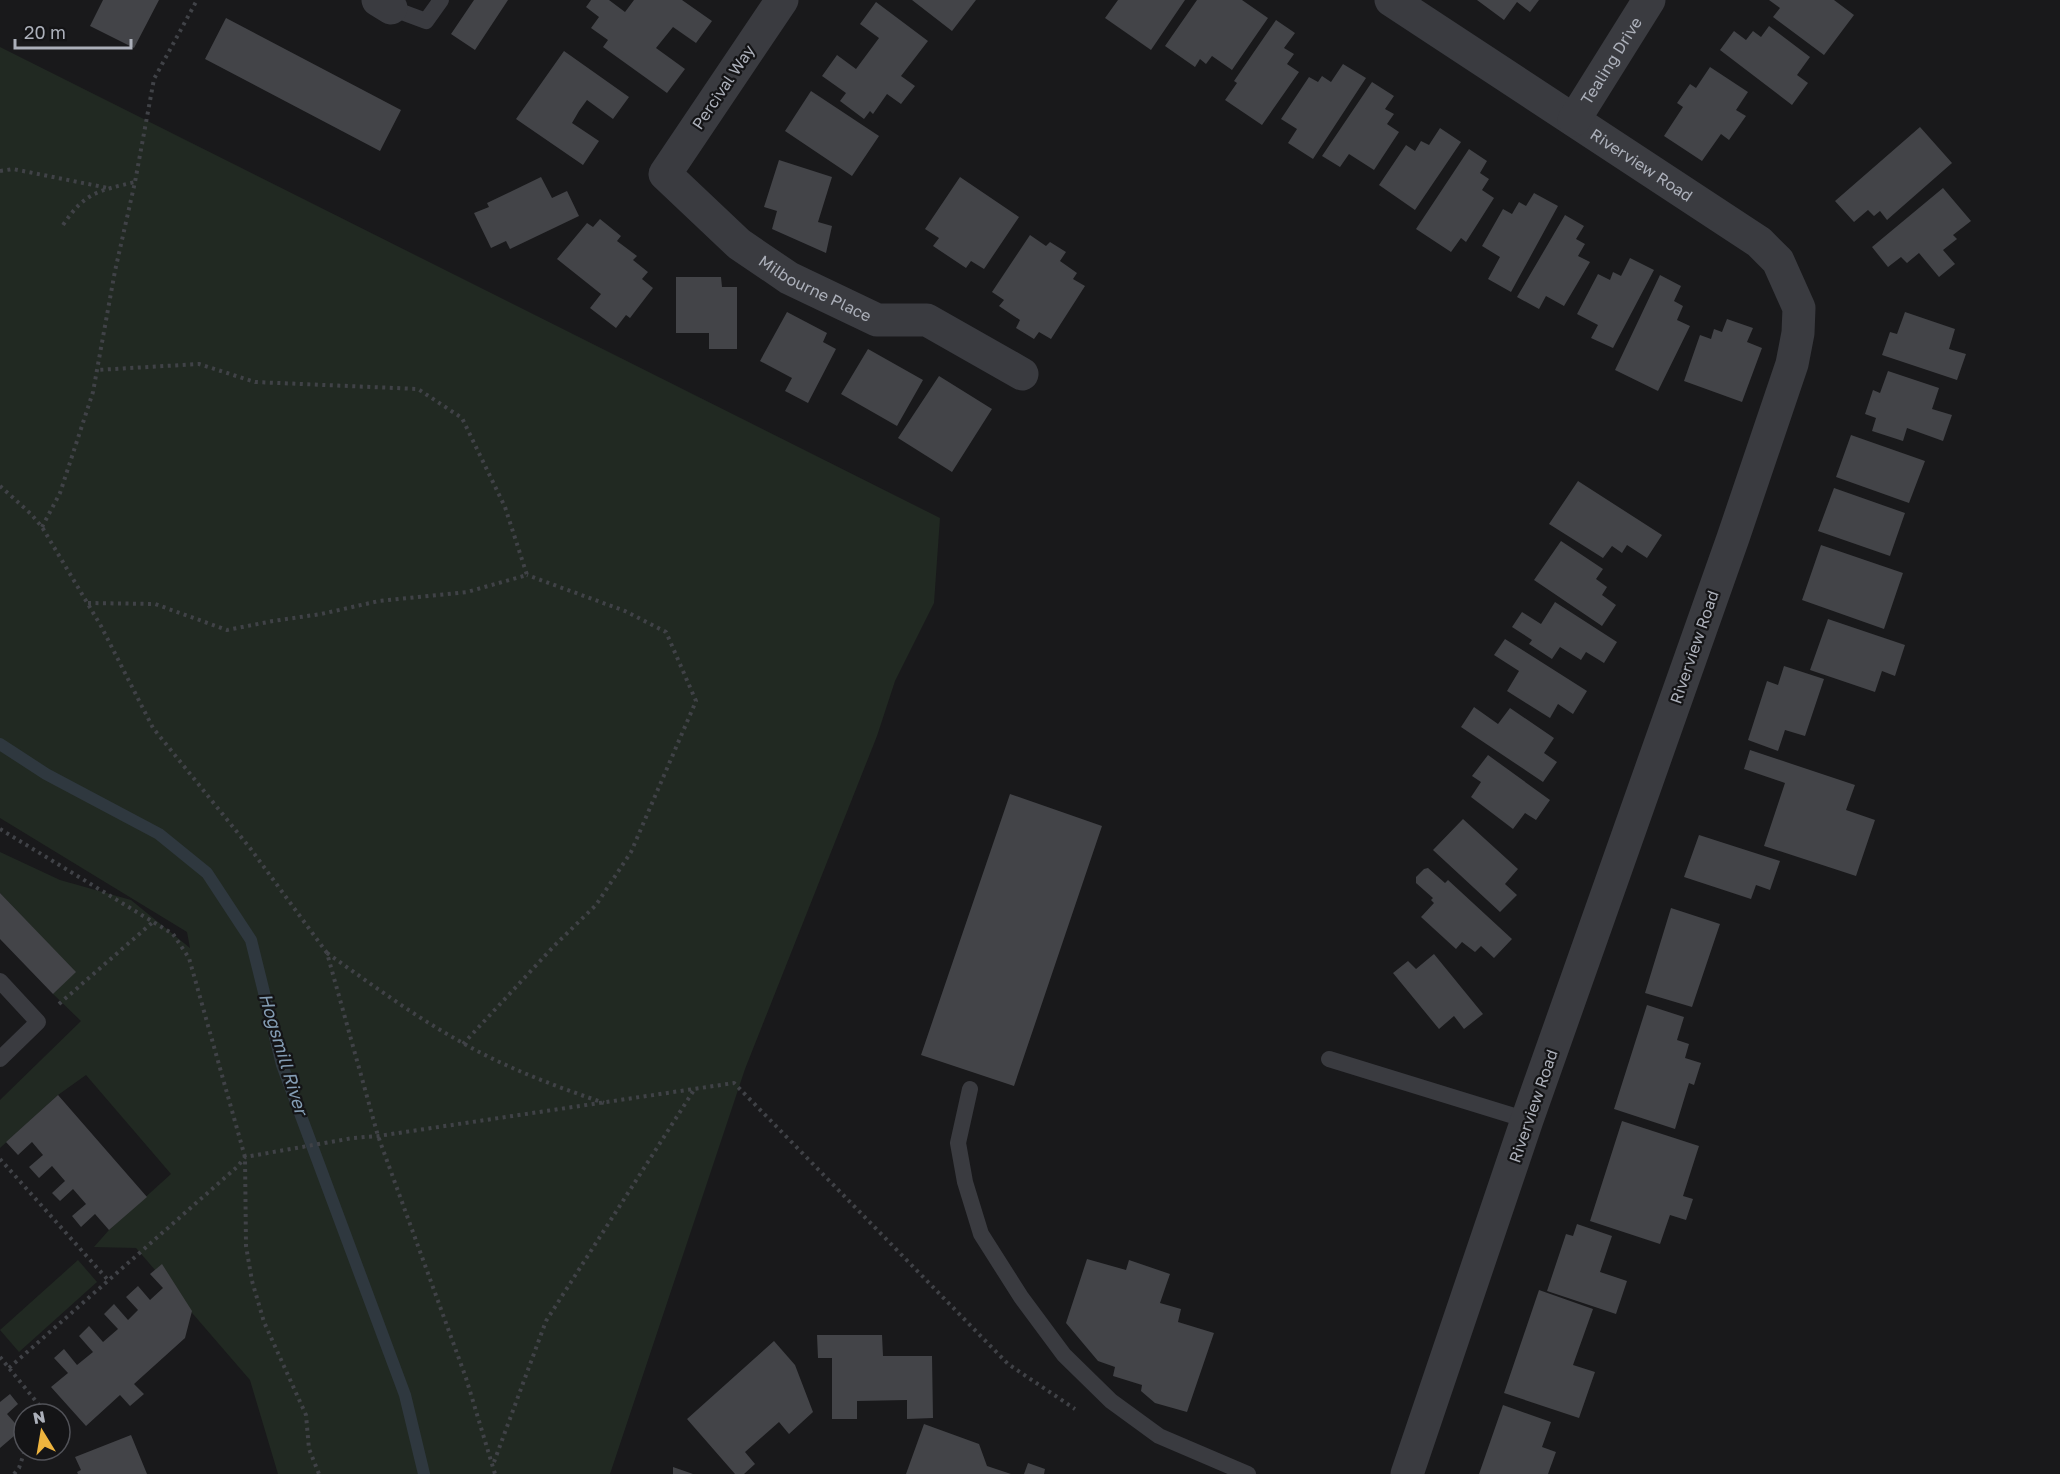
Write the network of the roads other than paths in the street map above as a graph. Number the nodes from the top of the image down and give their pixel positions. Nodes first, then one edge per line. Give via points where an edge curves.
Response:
1 (441, 0) edge
2 (782, 0) edge
3 (1391, 0) edge
4 (1649, 0) edge
5 (384, 4) edge
6 (1574, 120) junction
7 (664, 174) joint
8 (1022, 374) dead end
9 (0, 981) edge
10 (0, 1059) edge
11 (1329, 1059) dead end
12 (970, 1089) dead end
13 (1527, 1120) junction
14 (1248, 1474) edge
15 (1407, 1474) edge

1 - 5 lane via 426,21
2 - 7 street, Percival Way
3 - 6 street, Riverview Road
4 - 6 street, Tealing Drive
6 - 13 street, Riverview Road via 1759,242 1779,261 1800,308 1792,364
7 - 8 street, Milbourne Place via 739,244 789,278 877,320 927,320
9 - 10 lane via 38,1022
11 - 13 lane
12 - 14 lane via 958,1143 965,1182 981,1234 1021,1297 1064,1355 1111,1401 1159,1436
13 - 15 street, Riverview Road

